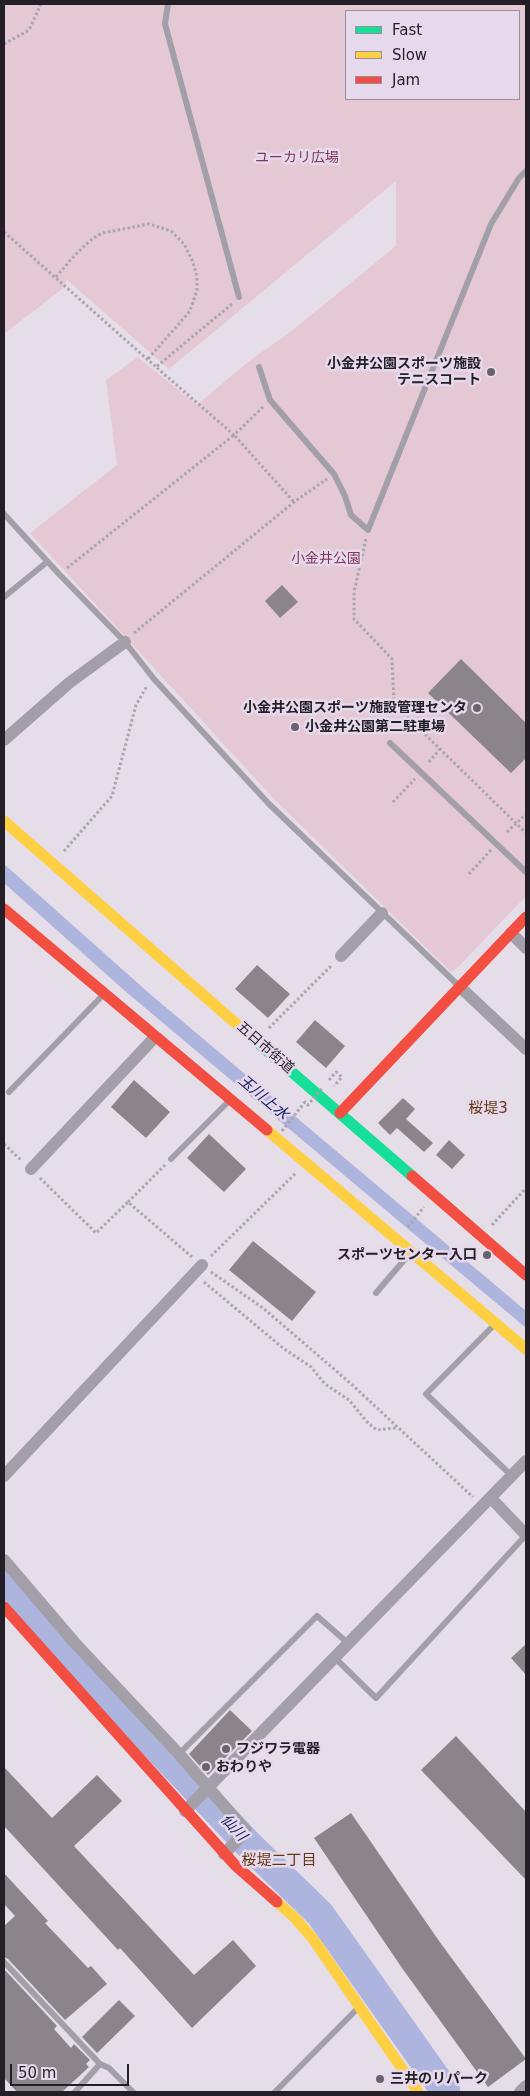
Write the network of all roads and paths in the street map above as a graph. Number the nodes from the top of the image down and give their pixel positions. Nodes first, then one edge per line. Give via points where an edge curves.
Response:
1 (41, 4) edge
2 (168, 4) edge
3 (4, 44) edge
4 (526, 171) edge
5 (4, 232) edge
6 (56, 277) junction
7 (240, 297) joint
8 (148, 359) junction
9 (156, 367) junction
10 (259, 367) dead end
11 (270, 400) junction
12 (234, 435) junction
13 (334, 474) junction
14 (294, 502) junction
15 (4, 514) edge
16 (368, 530) junction
17 (47, 562) junction
18 (58, 574) junction
19 (4, 597) edge
20 (125, 642) junction
21 (154, 679) junction
22 (4, 740) edge
23 (390, 743) dead end
24 (440, 749) junction
25 (429, 762) dead end
26 (415, 779) dead end
27 (393, 802) dead end
28 (526, 814) edge
29 (4, 821) edge
30 (516, 823) junction
31 (507, 832) dead end
32 (526, 833) edge
33 (491, 850) dead end
34 (53, 865) junction
35 (526, 872) edge
36 (469, 874) dead end
37 (4, 909) edge
38 (382, 912) junction
39 (526, 917) edge
40 (511, 933) junction
41 (526, 948) edge
42 (341, 956) joint
43 (460, 987) junction
44 (105, 993) junction
45 (155, 1037) junction
46 (257, 1041) junction
47 (526, 1049) edge
48 (330, 1090) dead end
49 (9, 1092) dead end
50 (230, 1100) junction
51 (340, 1114) junction
52 (282, 1131) dead end
53 (4, 1144) edge
54 (171, 1159) joint
55 (306, 1163) junction
56 (31, 1169) junction
57 (526, 1188) edge
58 (128, 1202) junction
59 (423, 1208) dead end
60 (404, 1233) dead end
61 (481, 1236) junction
62 (412, 1251) junction
63 (198, 1269) junction
64 (526, 1275) edge
65 (376, 1293) dead end
66 (496, 1324) junction
67 (526, 1349) edge
68 (396, 1428) junction
69 (526, 1461) edge
70 (4, 1476) edge
71 (512, 1476) junction
72 (487, 1502) junction
73 (526, 1535) edge
74 (4, 1560) edge
75 (4, 1607) edge
76 (348, 1644) junction
77 (334, 1658) junction
78 (179, 1754) junction
79 (209, 1788) junction
80 (185, 1811) junction
81 (224, 1854) junction
82 (4, 1962) edge
83 (360, 2006) junction
84 (100, 2064) junction
85 (526, 2086) edge
86 (416, 2091) edge
87 (75, 2092) edge
88 (133, 2092) edge
89 (275, 2092) edge
90 (520, 2092) edge

1 - 3 path via 29,30
2 - 7 lane via 165,24
4 - 16 lane via 491,224
5 - 6 path
6 - 8 path
6 - 8 path via 92,238 102,234 149,224 171,231 184,244 192,260 197,290 190,311
7 - 9 path
8 - 9 path
9 - 12 path
10 - 11 lane
11 - 12 path
11 - 13 lane
12 - 14 path
12 - 18 path
13 - 14 path
13 - 16 lane via 351,515
14 - 20 path
15 - 17 lane
16 - 24 path via 354,592 354,619 392,659 394,704
17 - 18 lane
17 - 19 lane
18 - 20 lane
20 - 21 lane
20 - 22 street via 69,683
21 - 34 path via 136,705 112,796
21 - 38 lane via 269,804
23 - 35 lane
24 - 25 path
24 - 30 path
26 - 27 path
28 - 30 path
29 - 34 street, 五日市街道
30 - 31 path
30 - 32 path
33 - 36 path
34 - 46 street, 五日市街道
37 - 44 street
38 - 42 street
38 - 43 lane
39 - 40 street
40 - 41 street
40 - 43 street
42 - 46 path
43 - 47 street
43 - 51 street
44 - 45 street
44 - 49 lane
45 - 50 street
45 - 56 street
46 - 51 street, 五日市街道
48 - 52 path, bridge via 342,1077 336,1072 308,1105 305,1102
50 - 54 lane
50 - 55 street
51 - 61 street, 五日市街道
53 - 56 path
54 - 58 path
55 - 62 street
55 - 63 path
56 - 58 path via 96,1233
57 - 61 path
58 - 63 path
59 - 60 path
61 - 64 street, 五日市街道
62 - 65 lane
62 - 66 street
63 - 68 path via 263,1308 349,1382
63 - 68 path via 283,1348 349,1400 377,1430
63 - 70 street
66 - 67 street
66 - 71 lane via 426,1394
68 - 72 path
69 - 71 street
71 - 72 street
72 - 73 street
72 - 76 street
73 - 77 lane via 376,1698
74 - 78 street via 74,1642
75 - 80 street
76 - 77 street
76 - 78 lane via 317,1616
77 - 79 street
78 - 79 street
79 - 80 street
79 - 81 street via 246,1830
80 - 81 street
81 - 83 street via 295,1918
82 - 84 lane
83 - 86 street
83 - 89 lane
84 - 87 lane
84 - 88 lane via 109,2068
85 - 90 street

